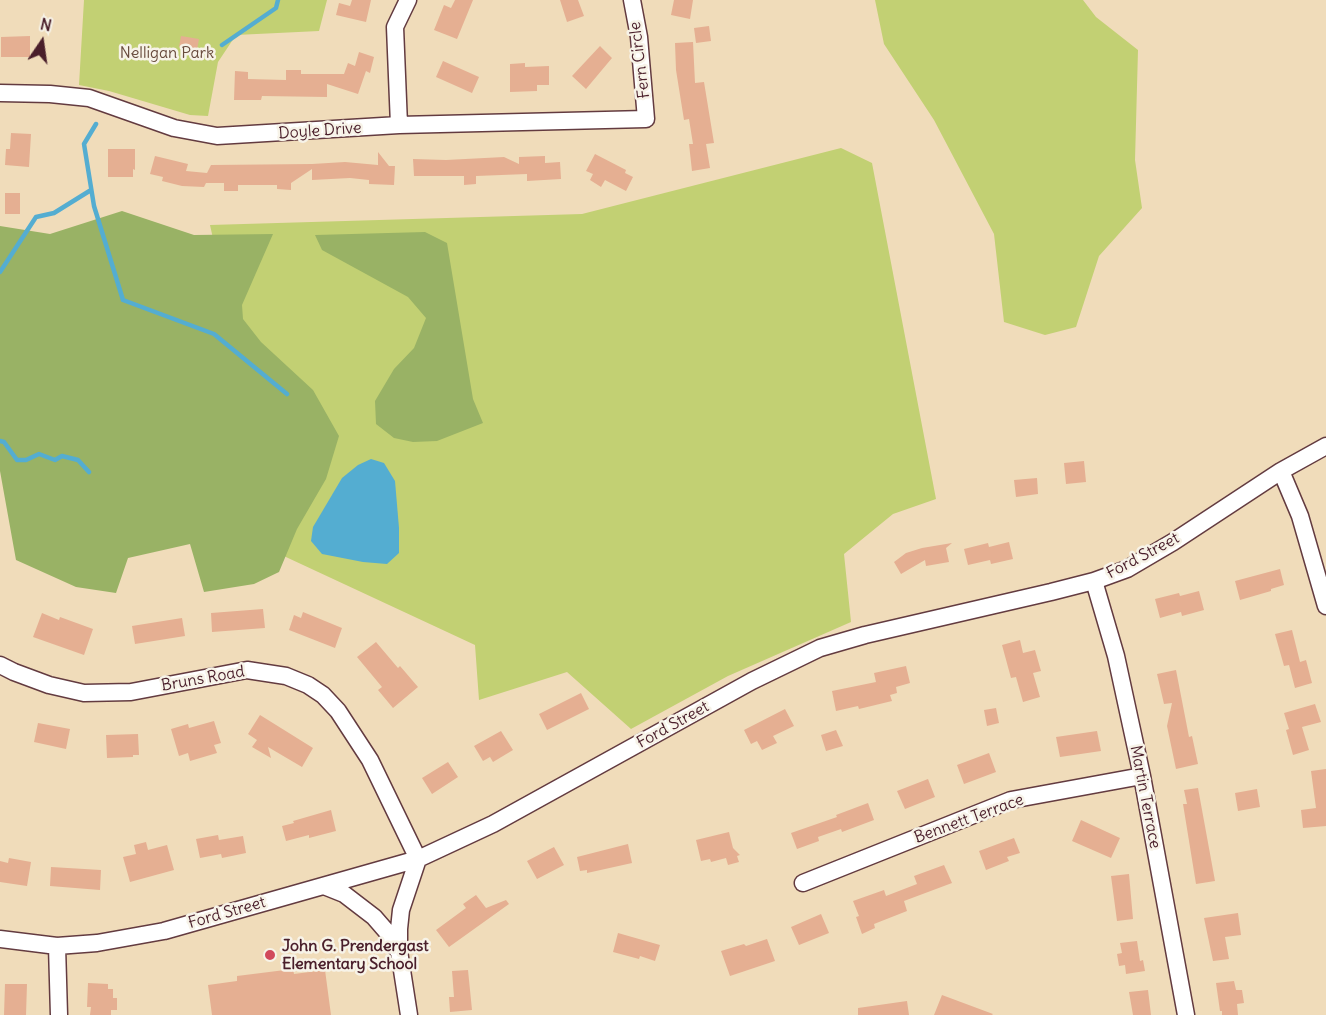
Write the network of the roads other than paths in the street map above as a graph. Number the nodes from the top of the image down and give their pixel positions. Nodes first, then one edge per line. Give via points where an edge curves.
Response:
1 (408, 0) edge
2 (632, 0) edge
3 (0, 93) edge
4 (646, 119) joint
5 (399, 125) junction
6 (1326, 446) edge
7 (1281, 471) junction
8 (1095, 581) junction
9 (1326, 606) edge
10 (0, 665) edge
11 (1142, 776) junction
12 (418, 859) junction
13 (803, 883) dead end
14 (324, 886) junction
15 (0, 939) edge
16 (57, 946) junction
17 (399, 951) junction
18 (59, 1015) edge
19 (409, 1015) edge
20 (1186, 1015) edge

1 - 5 street via 395,27
2 - 4 street, Fern Circle
3 - 5 street, Doyle Drive via 89,98 174,128 218,136
4 - 5 street, Doyle Drive
6 - 7 street, Ford Street
7 - 8 street, Ford Street via 1151,555
7 - 9 street via 1300,516
8 - 11 street, Martin Terrace
8 - 12 street, Ford Street via 820,648 752,681 493,824
10 - 12 street, Bruns Road via 49,685 84,693 131,692 247,670 286,676 308,685 338,711 370,760
11 - 13 street, Bennett Terrace via 1011,800
11 - 20 street, Martin Terrace
12 - 14 street, Ford Street
12 - 17 street via 401,910
14 - 16 street, Ford Street via 164,931
14 - 17 street via 344,894 374,917
15 - 16 street, Ford Street
16 - 18 street
17 - 19 street

